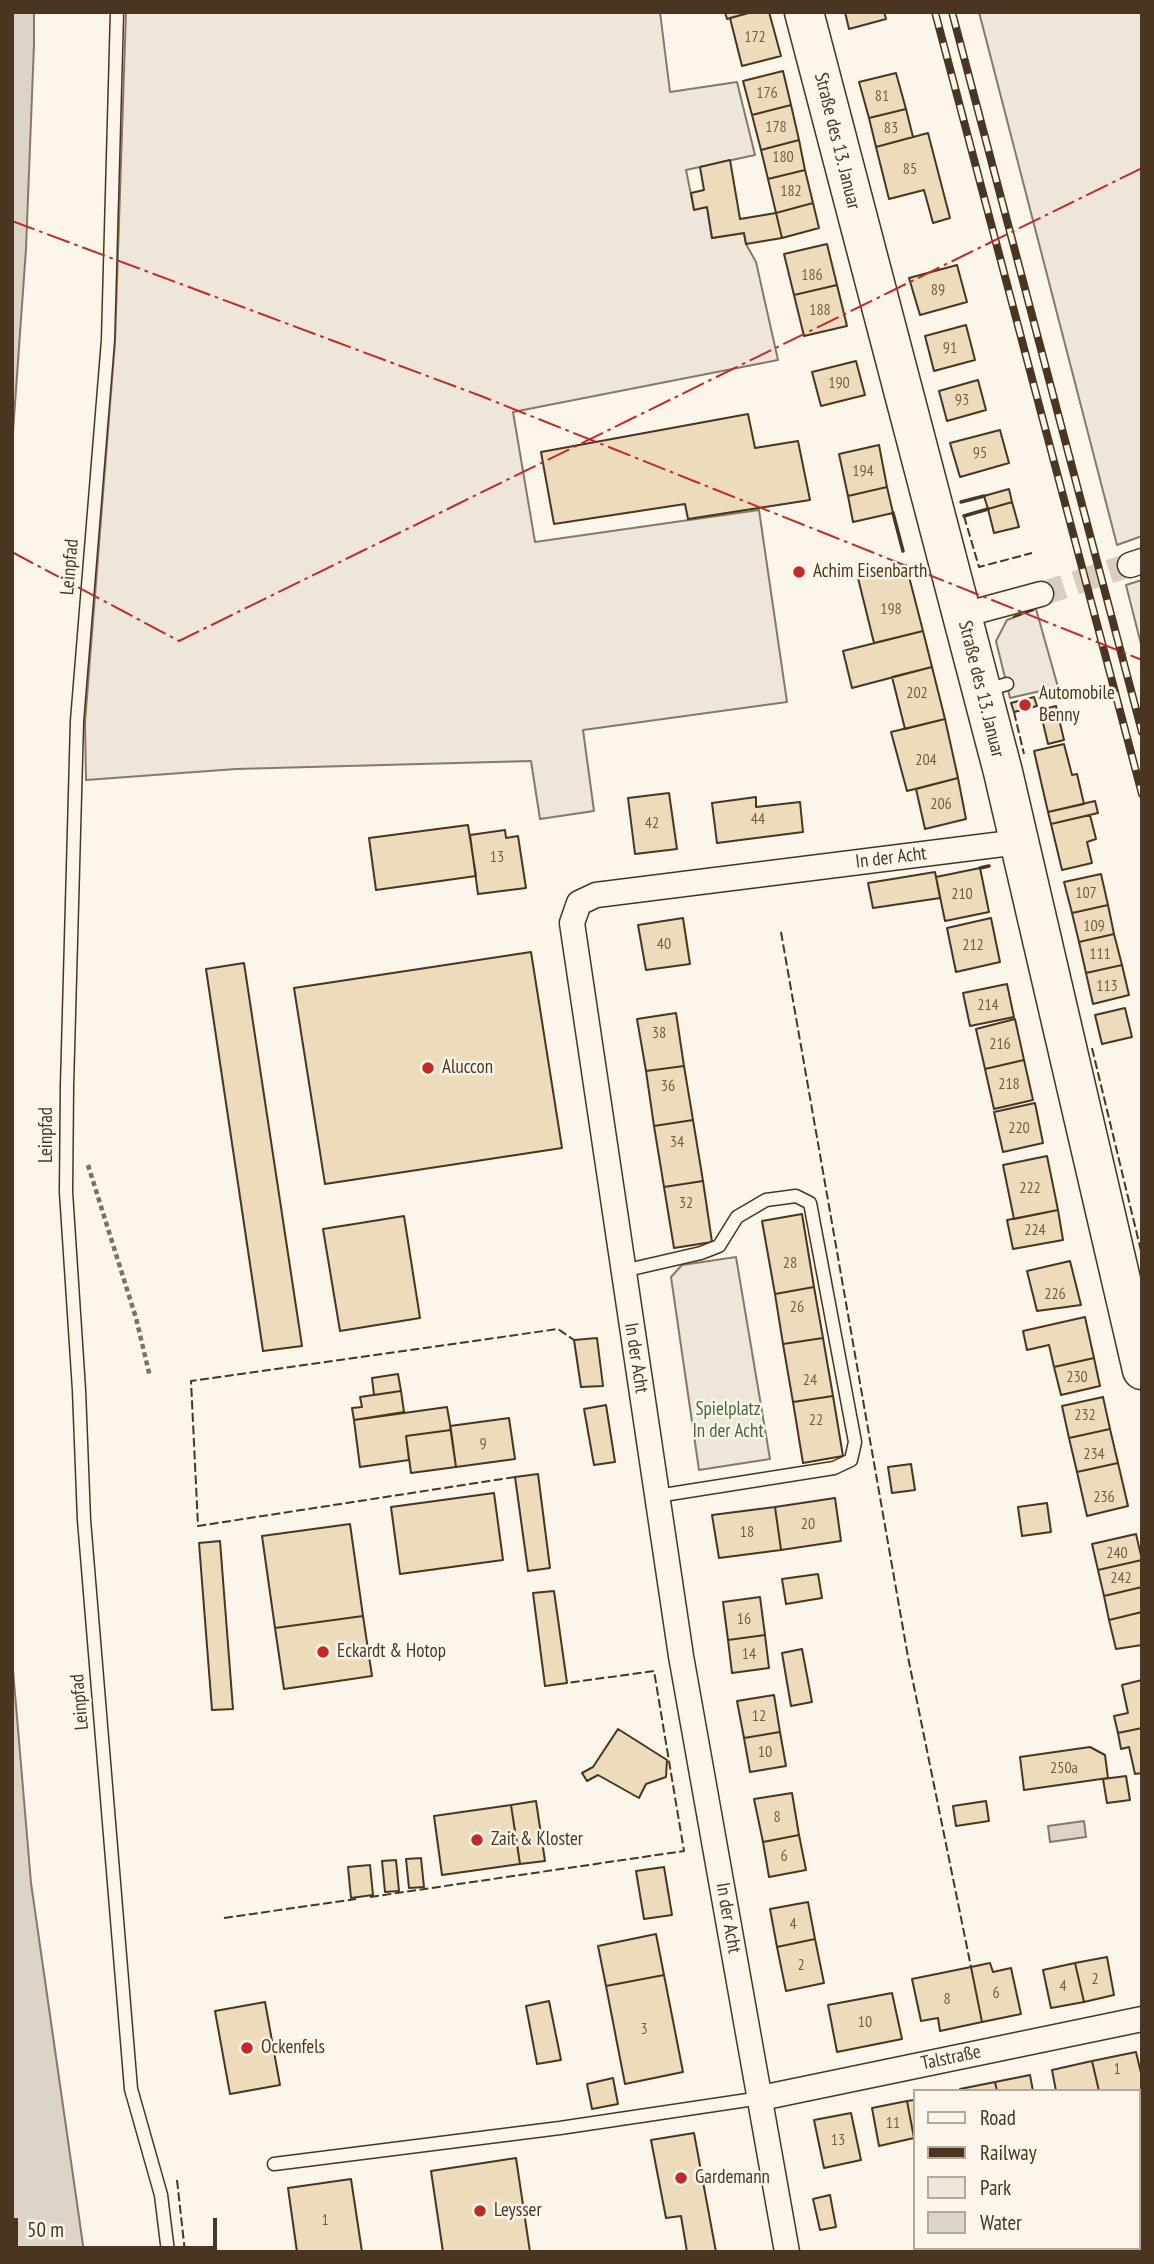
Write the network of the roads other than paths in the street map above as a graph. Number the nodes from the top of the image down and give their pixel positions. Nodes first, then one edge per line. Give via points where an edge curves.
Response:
1 (117, 12) edge
2 (804, 12) edge
3 (1041, 594) tunnel mouth
4 (963, 615) junction
5 (1019, 842) junction
6 (623, 1271) junction
7 (1142, 1370) edge
8 (657, 1496) junction
9 (1142, 2019) edge
10 (761, 2098) junction
11 (274, 2164) dead end
12 (168, 2252) edge
13 (788, 2252) edge

1 - 12 lane, Leinpfad via 108,340 77,720 66,1192 85,1520 131,2089 161,2195
2 - 4 main road, Straße des 13. Januar
3 - 4 street
4 - 5 main road, Straße des 13. Januar via 994,688
5 - 6 street, In der Acht via 596,895 579,903 572,923 573,940
5 - 7 main road, Straße des 13. Januar
6 - 8 street, In der Acht
6 - 8 lane via 719,1246 737,1217 766,1200 796,1196 810,1203 855,1442 851,1460 834,1468
8 - 10 street, In der Acht via 681,1656
9 - 10 street, Talstraße
10 - 11 lane
10 - 13 street, In der Acht

